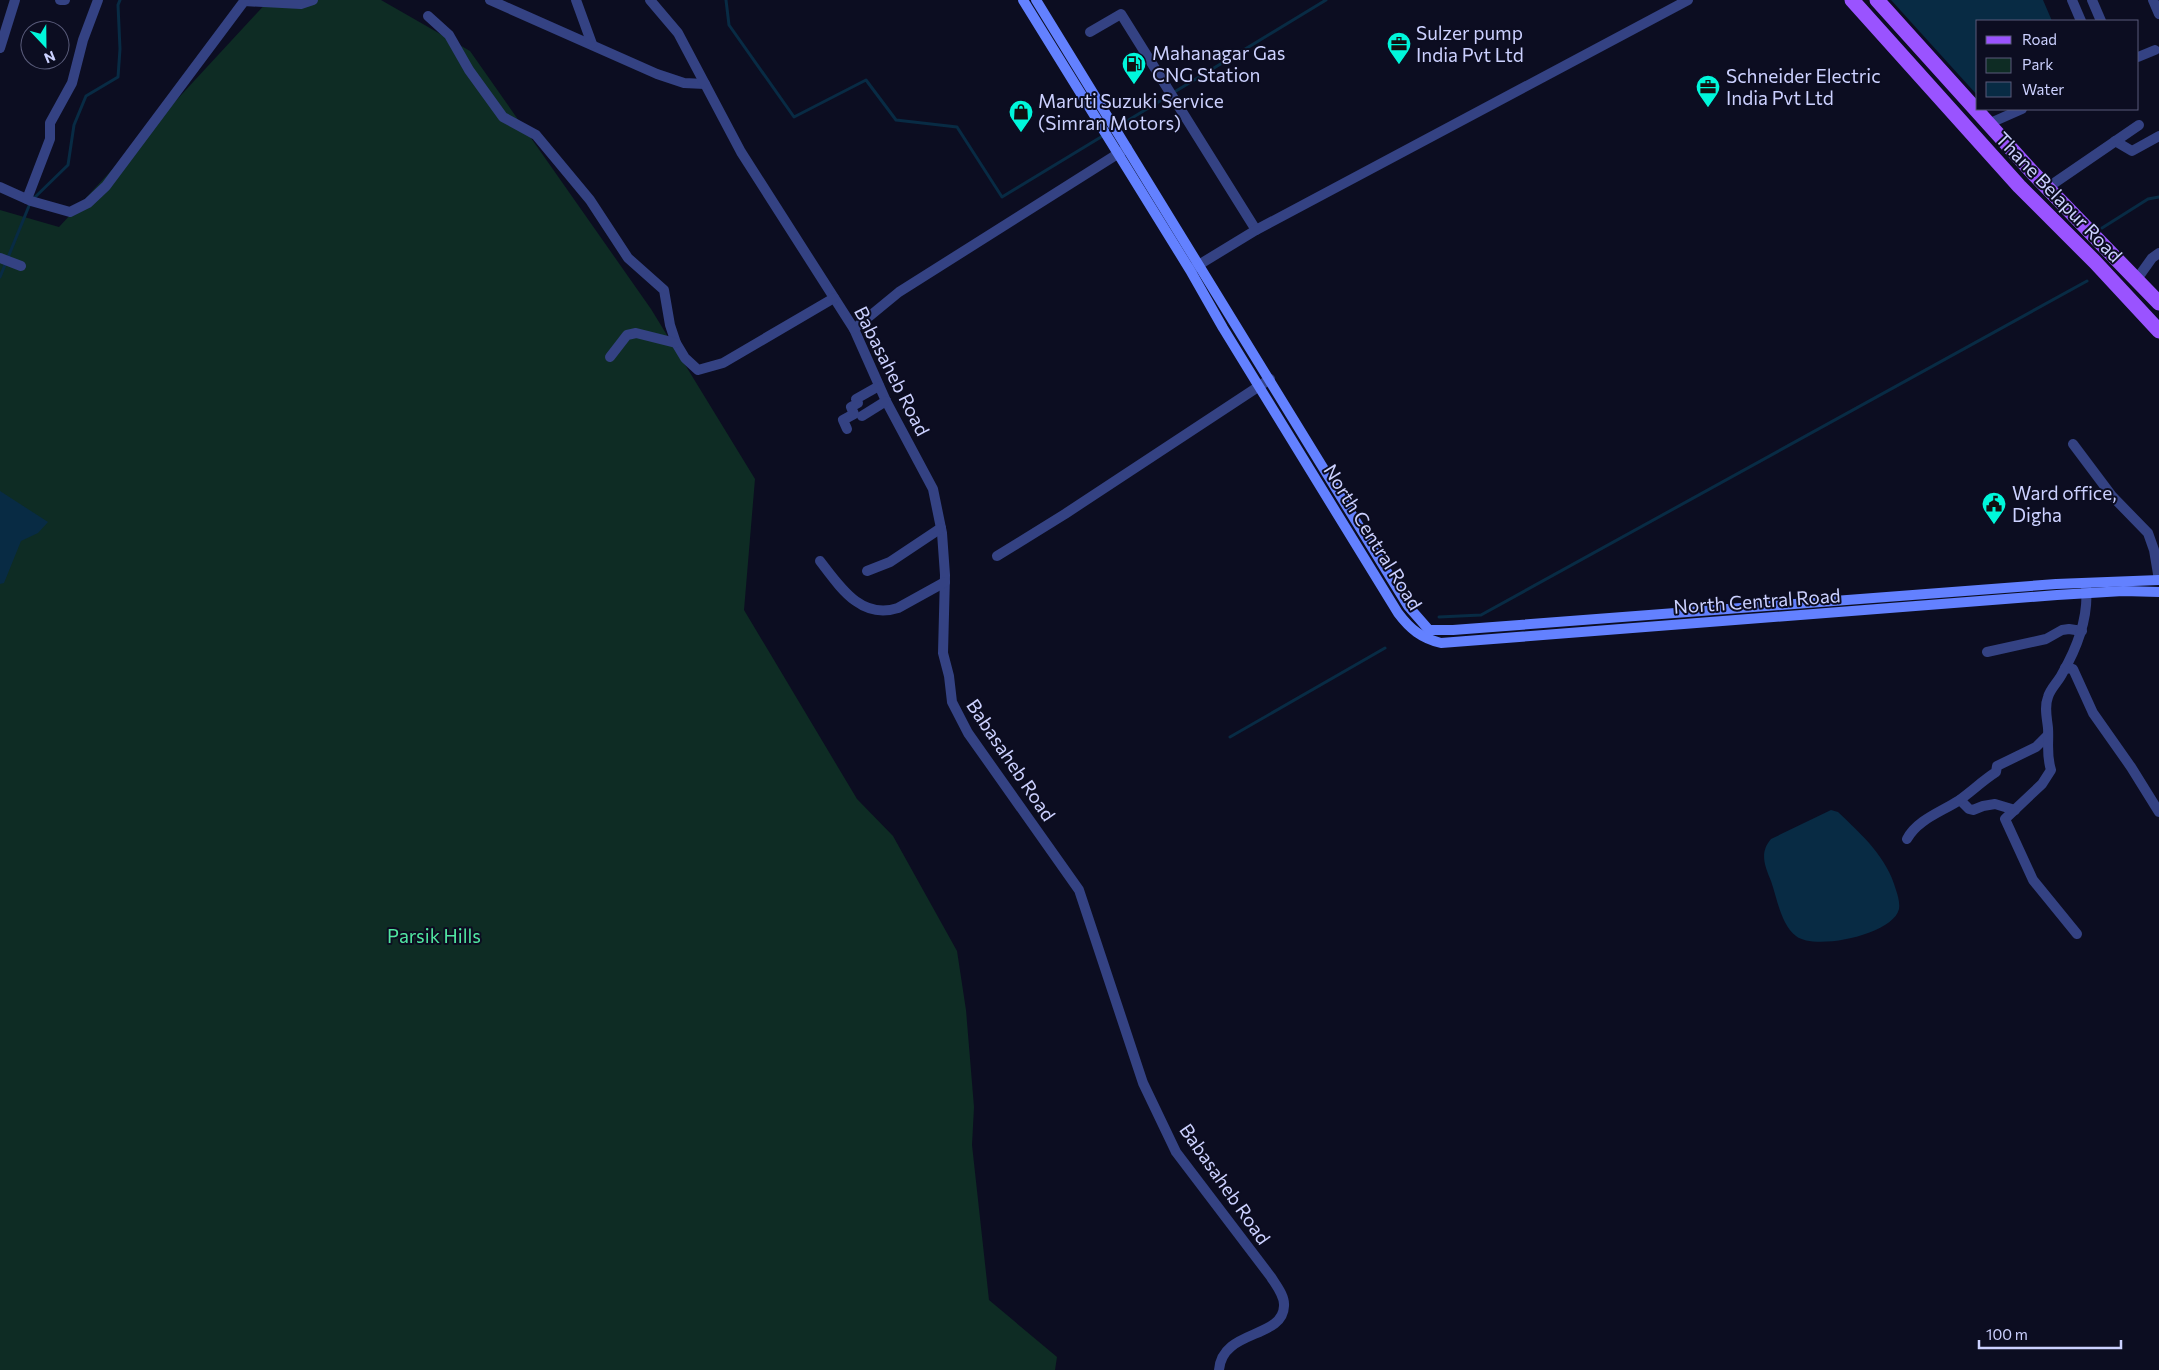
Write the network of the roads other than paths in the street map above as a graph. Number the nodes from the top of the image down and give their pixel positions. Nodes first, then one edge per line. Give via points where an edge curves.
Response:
1 (15, 0) edge
2 (60, 0) edge
3 (65, 0) edge
4 (98, 0) edge
5 (245, 0) edge
6 (313, 0) edge
7 (490, 0) edge
8 (576, 0) edge
9 (650, 0) edge
10 (1023, 0) edge
11 (1036, 0) edge
12 (1688, 0) edge
13 (1852, 0) edge
14 (1877, 0) edge
15 (2072, 0) edge
16 (2092, 0) edge
17 (2153, 0) edge
18 (2159, 14) edge
19 (428, 16) dead end
20 (2081, 20) edge
21 (2101, 20) edge
22 (1090, 32) dead end
23 (592, 44) junction
24 (0, 48) edge
25 (2155, 50) dead end
26 (2139, 57) edge
27 (705, 84) junction
28 (2020, 110) edge
29 (1988, 124) junction
30 (2139, 125) dead end
31 (2159, 136) edge
32 (2115, 141) junction
33 (1122, 151) junction
34 (0, 187) edge
35 (2048, 188) junction
36 (27, 199) junction
37 (1256, 230) junction
38 (2159, 253) edge
39 (0, 258) edge
40 (21, 266) dead end
41 (1194, 268) junction
42 (2137, 279) junction
43 (834, 298) junction
44 (2159, 303) edge
45 (854, 328) junction
46 (2159, 331) edge
47 (676, 343) junction
48 (610, 357) dead end
49 (1270, 379) junction
50 (1260, 385) junction
51 (879, 386) junction
52 (886, 401) junction
53 (862, 416) dead end
54 (847, 429) dead end
55 (2073, 444) dead end
56 (941, 528) junction
57 (997, 556) dead end
58 (820, 561) dead end
59 (867, 571) dead end
60 (2159, 580) edge
61 (945, 582) junction
62 (2086, 588) junction
63 (2159, 592) edge
64 (2082, 631) junction
65 (1427, 634) junction
66 (1987, 652) dead end
67 (2065, 668) junction
68 (2048, 736) junction
69 (1960, 800) junction
70 (2015, 810) junction
71 (2159, 812) edge
72 (1907, 839) dead end
73 (2077, 934) dead end
74 (1220, 1370) edge

1 - 24 street
2 - 3 street
4 - 36 street via 72,83 50,124 50,139
5 - 6 street via 302,4
5 - 36 street via 106,186 88,203 70,212
7 - 23 street
8 - 23 street
9 - 27 street, Babasaheb Road via 678,33
10 - 33 main road, North Central Road via 1111,142
11 - 33 main road, North Central Road
12 - 37 street
13 - 46 main road, Thane Belapur Road via 2019,186
14 - 29 main road, Thane Belapur Road
15 - 20 street
16 - 21 street
17 - 18 street
19 - 47 street via 449,35 503,117 536,135 590,200 628,258 664,290
22 - 37 street via 1121,14
23 - 27 street via 657,74 684,83
25 - 26 street
27 - 43 street, Babasaheb Road via 741,152
28 - 29 street
29 - 35 main road, Thane Belapur Road
30 - 32 street
31 - 32 street via 2132,151
32 - 35 street
33 - 41 main road, North Central Road
33 - 45 street via 899,292
34 - 36 street
35 - 42 main road, Thane Belapur Road
37 - 41 street
38 - 42 street
39 - 40 street
41 - 49 main road, North Central Road
41 - 50 main road, North Central Road via 1223,328
42 - 44 main road, Thane Belapur Road
43 - 45 street, Babasaheb Road
43 - 47 street via 723,363 698,370
45 - 51 street, Babasaheb Road
47 - 48 street via 636,333 627,335
49 - 50 street
49 - 65 main road, North Central Road
50 - 57 street
50 - 65 main road, North Central Road via 1398,613 1409,629
51 - 52 street, Babasaheb Road
51 - 54 street via 856,399 858,403 851,407 854,414 843,420
52 - 53 street
52 - 56 street, Babasaheb Road via 933,489
55 - 60 street via 2112,496 2148,533
56 - 59 street via 890,562
56 - 61 street, Babasaheb Road
58 - 61 street via 837,584 868,609 890,611
60 - 62 main road, North Central Road
61 - 74 street, Babasaheb Road via 943,653 952,702 968,733 1079,890 1143,1083 1176,1152 1281,1293 1284,1306 1280,1317 1270,1327 1228,1348 1220,1360
62 - 63 main road, North Central Road
62 - 64 street via 2087,610
62 - 65 main road, North Central Road via 1441,643
64 - 66 street via 2062,630 2046,639
64 - 67 street
67 - 68 street via 2048,696
67 - 71 street via 2073,669 2093,713
68 - 69 street via 2036,747 1997,766 1996,772
68 - 70 street via 2047,757 2051,770 2042,784
69 - 70 street via 1973,810 1995,804
69 - 72 street via 1920,824
70 - 73 street via 2005,819 2023,862 2033,880

